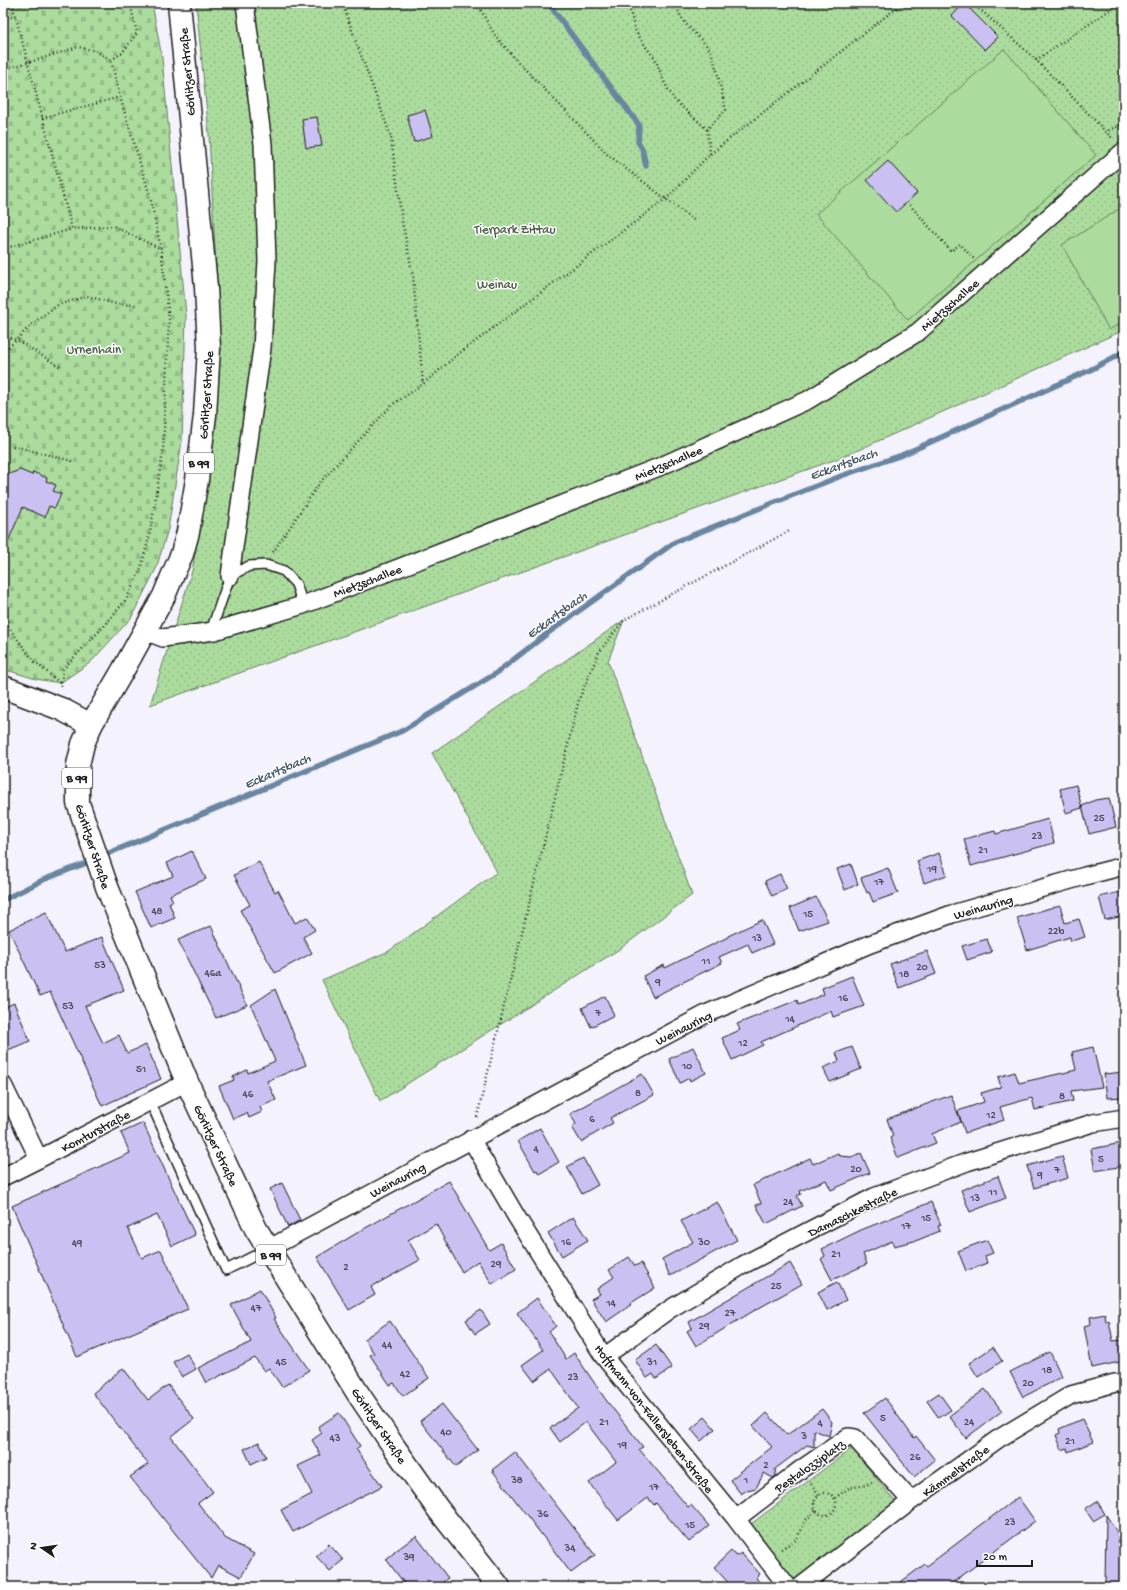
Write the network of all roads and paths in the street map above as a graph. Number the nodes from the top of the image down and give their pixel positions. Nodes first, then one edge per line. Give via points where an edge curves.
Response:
1 (12, 3) edge
2 (130, 3) edge
3 (179, 3) edge
4 (245, 3) edge
5 (342, 3) edge
6 (477, 3) edge
7 (628, 3) edge
8 (677, 3) edge
9 (897, 3) edge
10 (903, 3) edge
11 (973, 3) edge
12 (1120, 3) edge
13 (897, 7) junction
14 (16, 16) junction
15 (3, 19) edge
16 (111, 60) junction
17 (1036, 60) junction
18 (27, 63) junction
19 (3, 69) edge
20 (120, 97) junction
21 (42, 118) junction
22 (1124, 123) edge
23 (707, 129) junction
24 (1105, 132) junction
25 (1119, 146) edge
26 (710, 154) junction
27 (667, 198) junction
28 (907, 202) dead end
29 (695, 220) dead end
30 (72, 229) junction
31 (3, 249) edge
32 (161, 249) junction
33 (975, 260) dead end
34 (136, 305) dead end
35 (3, 335) edge
36 (17, 340) junction
37 (3, 354) edge
38 (62, 368) dead end
39 (423, 384) junction
40 (13, 446) dead end
41 (72, 461) dead end
42 (791, 530) dead end
43 (266, 565) junction
44 (230, 576) junction
45 (303, 605) junction
46 (3, 620) edge
47 (145, 631) junction
48 (214, 631) junction
49 (3, 687) edge
50 (91, 726) junction
51 (1124, 866) edge
52 (187, 1082) junction
53 (3, 1086) edge
54 (150, 1101) junction
55 (1124, 1118) edge
56 (471, 1139) junction
57 (39, 1159) junction
58 (3, 1177) edge
59 (268, 1249) junction
60 (604, 1357) junction
61 (1124, 1383) edge
62 (887, 1473) junction
63 (835, 1498) junction
64 (911, 1501) junction
65 (816, 1510) junction
66 (736, 1519) junction
67 (766, 1559) junction
68 (499, 1587) edge
69 (788, 1587) edge
70 (800, 1587) edge

1 - 14 path
2 - 16 path via 137,33 122,53
3 - 47 main road, Görlitzer Straße / B 99 via 206,287 209,348 197,480 188,532 182,554 164,596
4 - 44 street via 263,144 267,261 262,348
5 - 39 path via 391,137 402,221 413,276
6 - 27 path via 494,34 517,61 608,155
7 - 23 path via 635,30 655,58 664,82 676,101
8 - 23 path via 686,24 712,52 726,110
9 - 13 path
10 - 13 path
11 - 17 path
12 - 17 path
13 - 26 path
14 - 15 path
14 - 18 path
16 - 18 path via 96,51 78,47
16 - 20 path
17 - 24 path
18 - 19 path
18 - 21 path
20 - 21 path
20 - 32 path via 150,196
21 - 30 path
22 - 24 path
23 - 26 path
24 - 25 path
25 - 45 street, Mietzschallee via 918,332 808,400 659,467
26 - 27 path
27 - 29 path
27 - 39 path via 457,355
28 - 33 path via 951,251 960,244
30 - 31 path
30 - 32 path via 113,226
32 - 46 path via 169,319 163,452 150,532 141,568 127,598 63,669 60,683 34,661
34 - 36 path via 116,304 87,296 58,305 33,323
35 - 36 path
36 - 37 path
36 - 38 path
39 - 43 path via 392,405 321,481 277,544
40 - 41 path
42 - 56 path via 624,620 599,652 579,699
43 - 44 lane via 249,566
43 - 45 lane via 284,571 296,584
44 - 48 lane via 213,625
45 - 48 street, Mietzschallee
47 - 48 street, Mietzschallee via 163,638
47 - 50 main road, Görlitzer Straße / B 99
49 - 50 main road via 61,709
50 - 52 main road, Görlitzer Straße / B 99 via 78,765 78,803 107,887
51 - 56 street, Weinauring via 952,914 870,944 706,1014
52 - 54 street, Komturstraße
52 - 59 main road, Görlitzer Straße / B 99 via 256,1229
53 - 57 street
54 - 57 street, Komturstraße
54 - 59 lane via 226,1270
55 - 60 street, Damaschkestraße via 1093,1123 967,1162 874,1198 736,1269 670,1309
56 - 59 street, Weinauring
56 - 60 street, Hoffmann-von-Fallersleben-Straße
57 - 58 street, Komturstraße
59 - 68 main road, Görlitzer Straße / B 99 via 392,1444 438,1510
60 - 66 street, Hoffmann-von-Fallersleben-Straße
61 - 64 street, Kämmelstraße via 1071,1395 998,1439
62 - 63 path via 866,1485 849,1488
62 - 64 street, Pestalozziplatz
62 - 66 street, Pestalozziplatz via 855,1438 848,1437
63 - 65 path via 822,1493 815,1500
63 - 65 path via 837,1506 830,1515 822,1515
64 - 70 street, Kämmelstraße
65 - 67 path via 806,1520 796,1540
66 - 67 street, Hoffmann-von-Fallersleben-Straße
67 - 69 street, Hoffmann-von-Fallersleben-Straße

